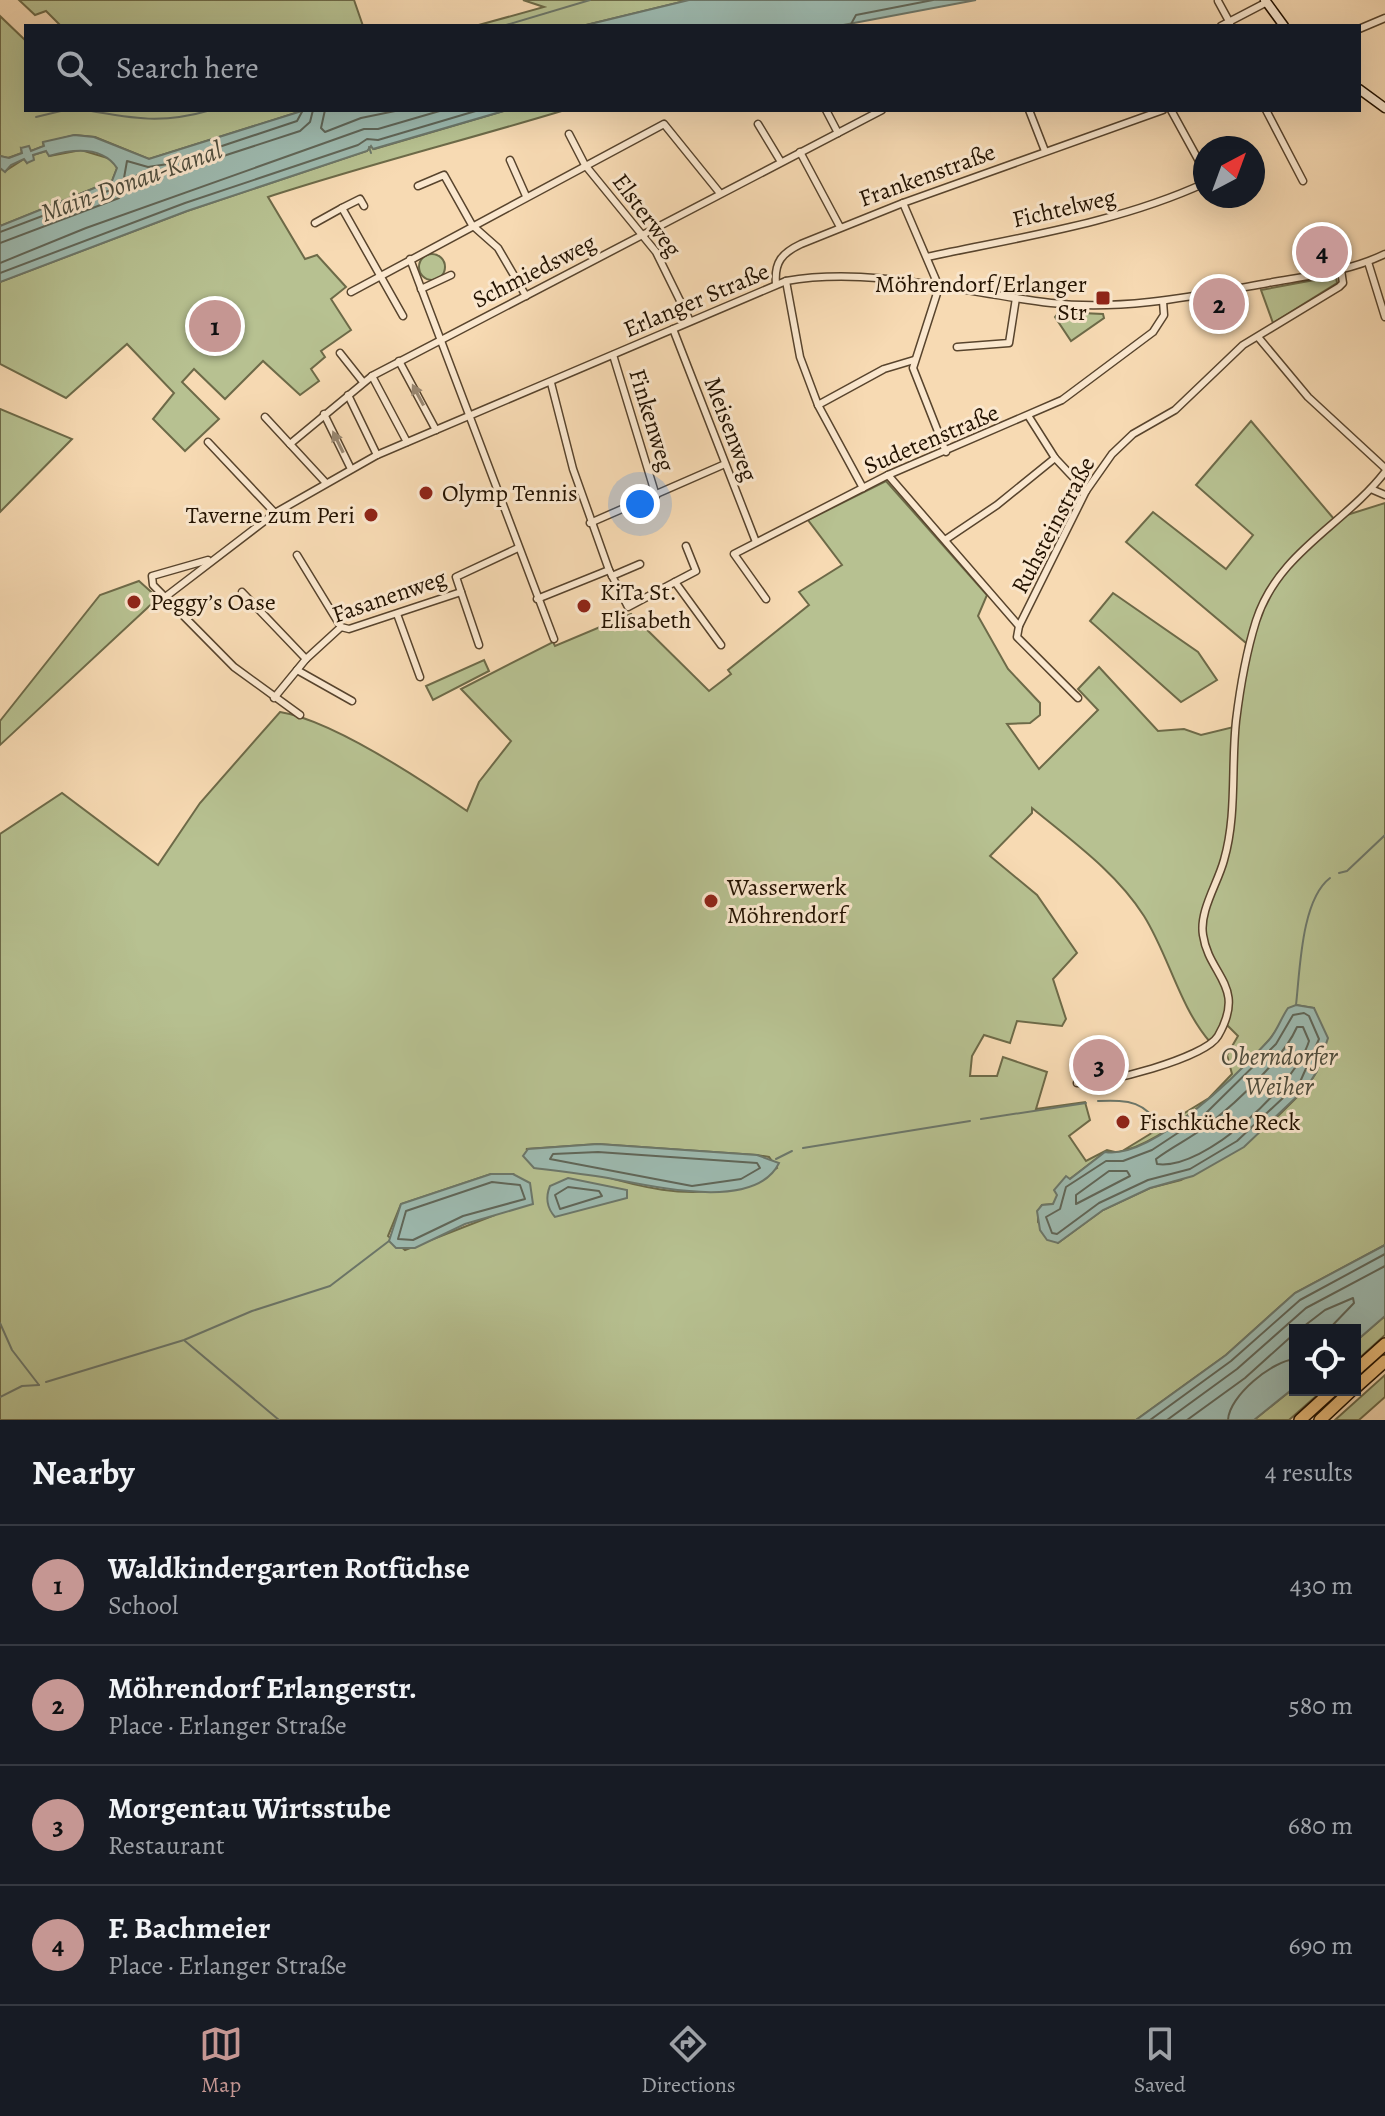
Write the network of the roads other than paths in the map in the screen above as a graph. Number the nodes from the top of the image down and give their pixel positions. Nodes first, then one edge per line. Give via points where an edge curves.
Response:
1 (1218, 1) edge
2 (1266, 1) edge
3 (1385, 18) edge
4 (1230, 23) junction
5 (1227, 24) edge
6 (1283, 24) edge
7 (1361, 28) edge
8 (1361, 90) edge
9 (1385, 108) edge
10 (827, 112) edge
11 (878, 112) edge
12 (1030, 112) edge
13 (1157, 112) edge
14 (1172, 112) edge
15 (1267, 112) edge
16 (758, 124) dead end
17 (838, 133) junction
18 (569, 134) dead end
19 (1193, 150) edge
20 (1045, 151) junction
21 (800, 152) junction
22 (510, 160) dead end
23 (781, 162) junction
24 (585, 165) junction
25 (1303, 181) dead end
26 (418, 186) dead end
27 (1193, 189) edge
28 (719, 192) junction
29 (526, 196) junction
30 (903, 203) junction
31 (364, 206) dead end
32 (342, 208) junction
33 (315, 223) dead end
34 (472, 225) junction
35 (840, 227) junction
36 (642, 233) junction
37 (1385, 254) edge
38 (927, 257) junction
39 (410, 259) junction
40 (1368, 262) junction
41 (1341, 270) junction
42 (379, 275) junction
43 (451, 275) dead end
44 (786, 281) junction
45 (776, 284) junction
46 (939, 287) junction
47 (421, 289) junction
48 (351, 292) dead end
49 (526, 296) junction
50 (1016, 298) junction
51 (1163, 301) junction
52 (403, 316) dead end
53 (1385, 317) edge
54 (690, 321) junction
55 (673, 329) junction
56 (1258, 337) junction
57 (441, 339) junction
58 (957, 347) dead end
59 (340, 353) dead end
60 (613, 355) junction
61 (914, 360) junction
62 (399, 361) junction
63 (372, 376) junction
64 (363, 382) junction
65 (551, 383) junction
66 (348, 395) junction
67 (818, 405) junction
68 (324, 414) junction
69 (265, 417) dead end
70 (469, 417) junction
71 (1029, 417) junction
72 (436, 430) junction
73 (208, 442) dead end
74 (407, 442) junction
75 (290, 444) junction
76 (946, 452) junction
77 (377, 455) junction
78 (1055, 458) junction
79 (725, 464) junction
80 (351, 469) junction
81 (1385, 470) edge
82 (888, 475) junction
83 (326, 483) junction
84 (863, 488) junction
85 (1371, 489) junction
86 (1086, 491) junction
87 (1385, 495) edge
88 (656, 496) junction
89 (275, 513) junction
90 (590, 523) junction
91 (945, 540) junction
92 (756, 542) junction
93 (686, 546) dead end
94 (518, 548) junction
95 (297, 555) dead end
96 (209, 560) junction
97 (640, 564) dead end
98 (610, 573) junction
99 (675, 582) junction
100 (242, 592) dead end
101 (461, 592) junction
102 (164, 598) junction
103 (537, 599) junction
104 (766, 599) dead end
105 (397, 614) junction
106 (1019, 626) junction
107 (341, 627) junction
108 (554, 639) dead end
109 (479, 645) dead end
110 (721, 645) dead end
111 (306, 659) junction
112 (297, 670) junction
113 (420, 677) dead end
114 (274, 698) junction
115 (1078, 698) dead end
116 (352, 701) dead end
117 (300, 715) dead end
118 (1077, 1083) dead end
119 (1385, 1344) edge
120 (1385, 1361) edge
121 (1361, 1366) edge
122 (1361, 1383) edge
123 (1326, 1396) edge
124 (1346, 1396) edge
125 (1300, 1420) edge
126 (1320, 1420) edge

1 - 4 street
2 - 4 street
2 - 6 street
3 - 7 street
4 - 5 street
8 - 9 street
10 - 17 street
11 - 17 street, Schmiedsweg
12 - 20 street
13 - 20 street, Frankenstraße
14 - 19 street
15 - 25 street
16 - 23 street
17 - 21 street, Schmiedsweg
18 - 24 street, Elsterweg
20 - 30 street, Frankenstraße
21 - 23 street, Schmiedsweg
21 - 35 street
22 - 29 street
23 - 28 street, Schmiedsweg
24 - 28 street via 664,124
24 - 29 street
24 - 36 street, Elsterweg
26 - 34 street via 444,175
27 - 38 street, Fichtelweg via 1089,222
28 - 36 street, Schmiedsweg
29 - 34 street
30 - 35 street, Frankenstraße
30 - 38 street
31 - 32 street via 360,199
32 - 33 street
32 - 42 street
34 - 39 street
34 - 49 street via 498,248
35 - 45 street, Frankenstraße via 786,251 777,262
36 - 49 street, Schmiedsweg
36 - 54 street, Elsterweg via 666,268
37 - 40 street, Erlanger Straße
38 - 46 street
39 - 42 street
39 - 47 street
40 - 41 street, Erlanger Straße
40 - 53 street
41 - 51 street, Erlanger Straße
41 - 56 street, Ruhsteinstraße via 1339,287
42 - 48 street
42 - 52 street
43 - 47 street
44 - 45 street, Erlanger Straße
44 - 46 street, Erlanger Straße via 838,275
44 - 67 street via 800,357
45 - 54 street, Erlanger Straße
46 - 50 street, Erlanger Straße
46 - 61 street
47 - 57 street
49 - 57 street, Schmiedsweg
50 - 51 street, Erlanger Straße via 1087,305
50 - 58 street via 1009,343
51 - 71 street, Sudetenstraße via 1164,315 1153,332 1090,382
54 - 55 street, Erlanger Straße
55 - 60 street, Erlanger Straße
55 - 79 street, Meisenweg
56 - 81 street via 1306,395
56 - 86 street, Ruhsteinstraße via 1229,356 1175,410 1121,443
57 - 62 street, Schmiedsweg
57 - 70 street
59 - 64 street
60 - 65 street, Erlanger Straße
60 - 88 street, Finkenweg
61 - 67 street via 884,369
61 - 76 street via 915,378
62 - 63 street, Schmiedsweg
72 -> 62 street
63 - 64 street, Schmiedsweg
63 - 74 street
64 - 66 street, Schmiedsweg
65 - 70 street, Erlanger Straße
65 - 90 street
66 - 68 street, Schmiedsweg
66 - 77 street
67 - 84 street
68 - 75 street, Schmiedsweg
80 -> 68 street
69 - 75 street
70 - 72 street, Erlanger Straße
70 - 94 street
71 - 76 street, Sudetenstraße
71 - 78 street
72 - 74 street, Erlanger Straße
73 - 89 street
74 - 77 street, Erlanger Straße
75 - 83 street
76 - 82 street, Sudetenstraße
77 - 80 street, Erlanger Straße
78 - 86 street
78 - 91 street
79 - 88 street
79 - 92 street, Meisenweg
80 - 83 street, Erlanger Straße
81 - 85 street
82 - 84 street, Sudetenstraße
82 - 91 street
83 - 89 street, Erlanger Straße
84 - 92 street, Sudetenstraße
85 - 87 street
85 - 118 street via 1306,544 1271,586 1248,654 1228,842 1202,932 1225,980 1228,1001 1214,1042 1202,1051 1135,1072
86 - 106 street, Ruhsteinstraße
88 - 90 street
89 - 96 street, Erlanger Straße
90 - 98 street
91 - 106 street
92 - 104 street via 734,554
93 - 99 street via 696,571
94 - 101 street, Fasanenweg via 456,577
94 - 103 street
95 - 107 street
96 - 102 street, Erlanger Straße
96 - 102 street, Erlanger Straße via 152,576
97 - 98 street
98 - 99 street via 628,607
98 - 103 street
99 - 110 street
100 - 111 street
101 - 105 street, Fasanenweg
101 - 109 street
102 - 114 street
103 - 108 street
105 - 107 street, Fasanenweg
105 - 113 street
106 - 115 street via 1017,637
107 - 111 street, Fasanenweg
111 - 112 street, Fasanenweg
112 - 114 street, Fasanenweg
112 - 116 street
114 - 117 street
119 - 121 highway
120 - 122 highway
123 - 125 highway
124 - 126 highway

